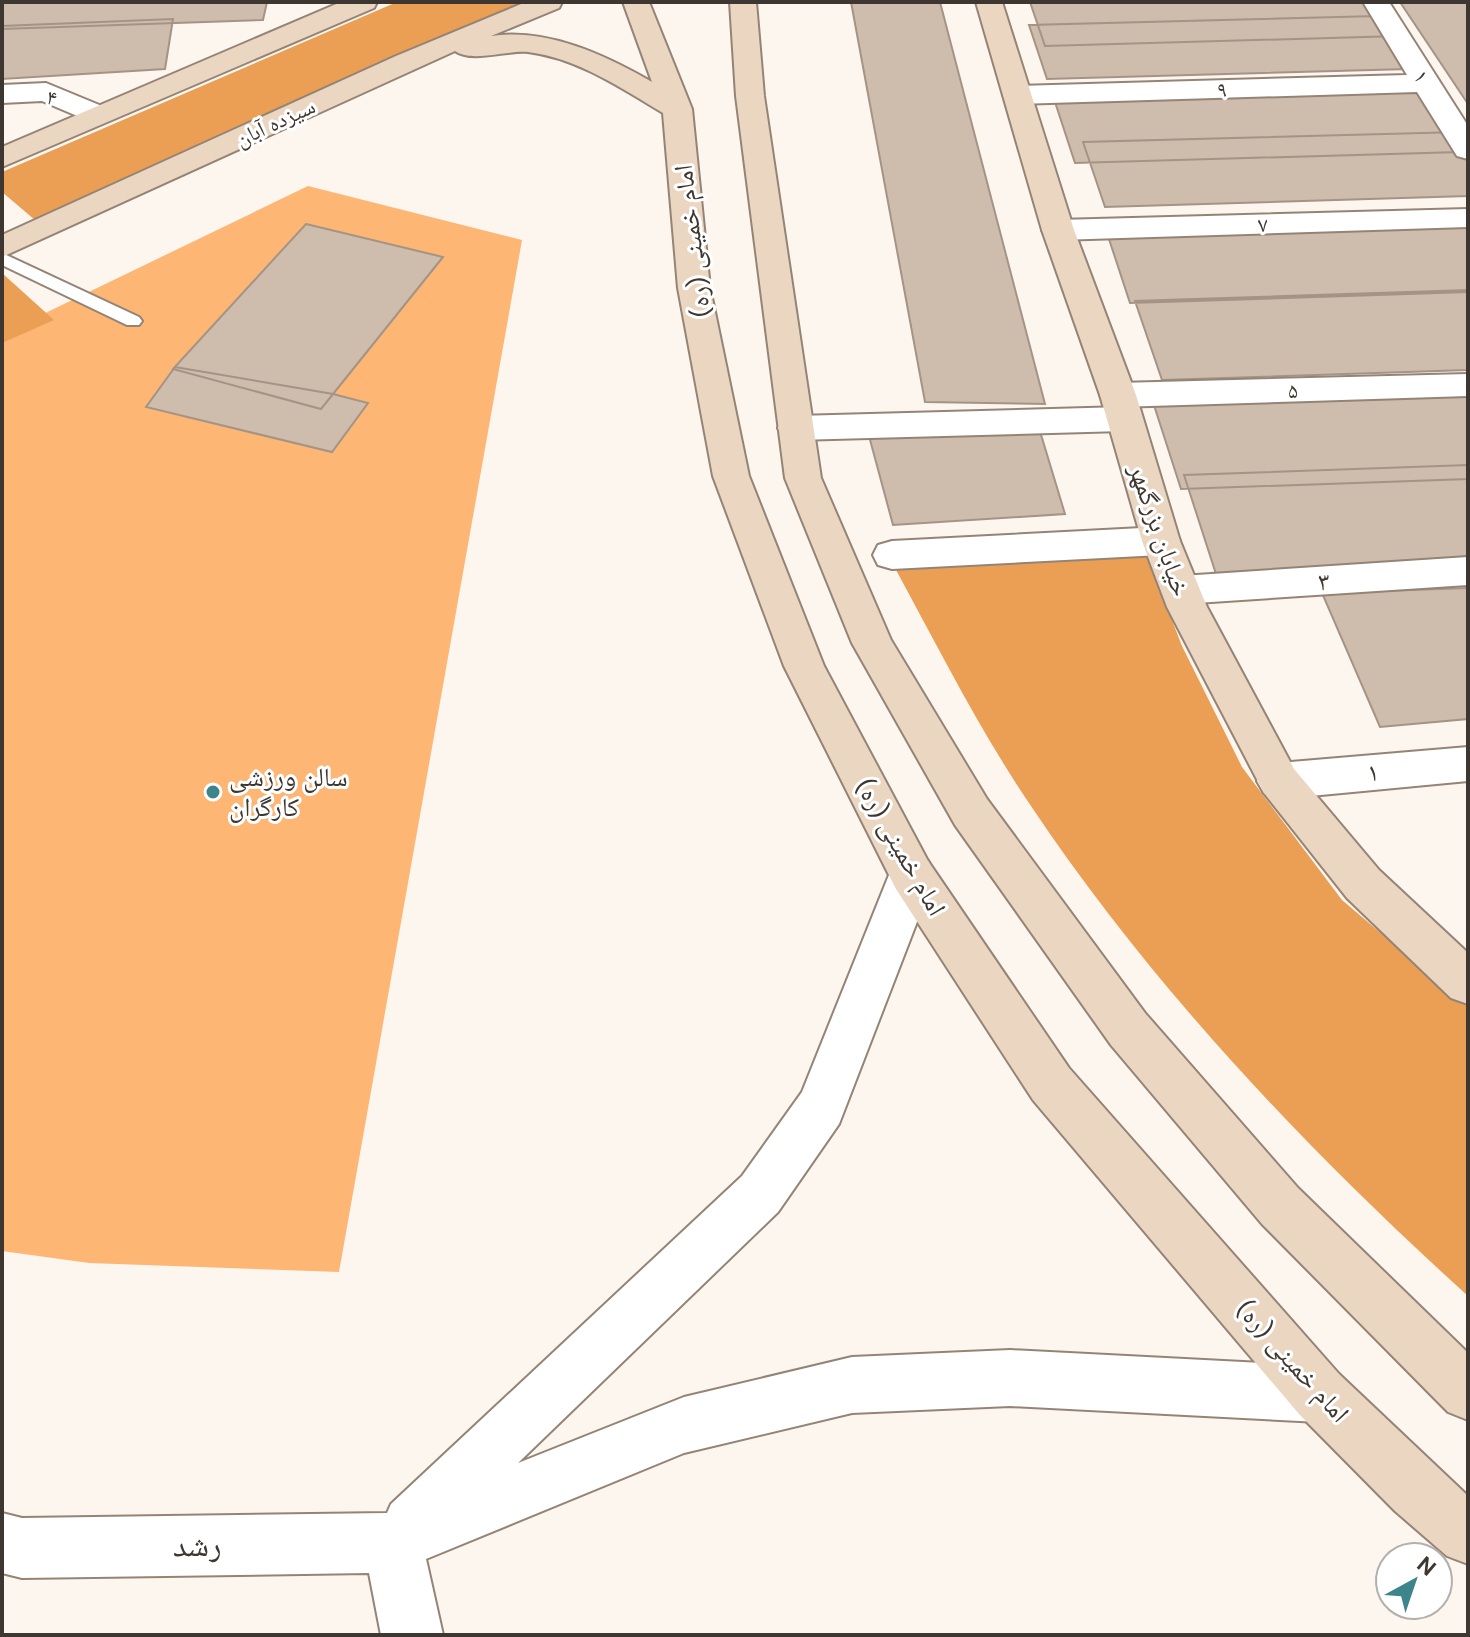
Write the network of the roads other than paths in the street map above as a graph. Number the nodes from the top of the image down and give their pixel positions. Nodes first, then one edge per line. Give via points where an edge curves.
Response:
1 (364, 2) edge
2 (549, 2) edge
3 (636, 2) edge
4 (743, 2) edge
5 (989, 2) edge
6 (1376, 2) edge
7 (406, 62) junction
8 (1426, 83) junction
9 (2, 94) edge
10 (1017, 95) junction
11 (677, 109) junction
12 (99, 115) junction
13 (1468, 150) edge
14 (2, 158) edge
15 (1468, 218) edge
16 (1058, 230) junction
17 (2, 247) edge
18 (2, 258) edge
19 (133, 321) dead end
20 (1468, 385) edge
21 (1120, 407) junction
22 (796, 428) junction
23 (1161, 541) junction
24 (892, 555) dead end
25 (1468, 571) edge
26 (1181, 590) junction
27 (1468, 764) edge
28 (1279, 781) junction
29 (912, 875) junction
30 (1468, 983) edge
31 (1468, 1392) edge
32 (1319, 1394) junction
33 (1468, 1535) edge
34 (2, 1543) edge
35 (393, 1543) junction
36 (412, 1635) edge

1 - 12 main road
2 - 7 main road, سیزده آبان
3 - 11 main road, امام خمینی (ره)
4 - 22 main road via 750,96
5 - 10 main road, خیابان بزرگمهر
6 - 8 street, ۱
7 - 11 main road via 480,45 563,48 600,63
7 - 17 main road, سیزده آبان
8 - 10 street, ۹
8 - 13 street, ۱
9 - 12 street, ۴ via 46,92
10 - 16 main road, خیابان بزرگمهر
11 - 29 main road, امام خمینی (ره) via 694,288 731,476 804,666
12 - 14 main road
15 - 16 street, ۷
16 - 21 main road, خیابان بزرگمهر
18 - 19 lane
20 - 21 street, ۵
21 - 22 street, ۵
21 - 23 main road, خیابان بزرگمهر
22 - 31 main road via 803,478 872,643 971,812 1148,1053 1280,1206
23 - 24 street
23 - 26 main road, خیابان بزرگمهر
25 - 26 street, ۳
26 - 28 main road, خیابان بزرگمهر
27 - 28 street, ۱
28 - 30 main road, خیابان بزرگمهر via 1363,884
29 - 32 main road, امام خمینی (ره) via 1051,1084
29 - 35 street via 821,1107 760,1194
32 - 33 main road, امام خمینی (ره)
32 - 35 street via 1010,1378 852,1385 684,1425
34 - 35 street, رشد via 22,1548
35 - 36 street

